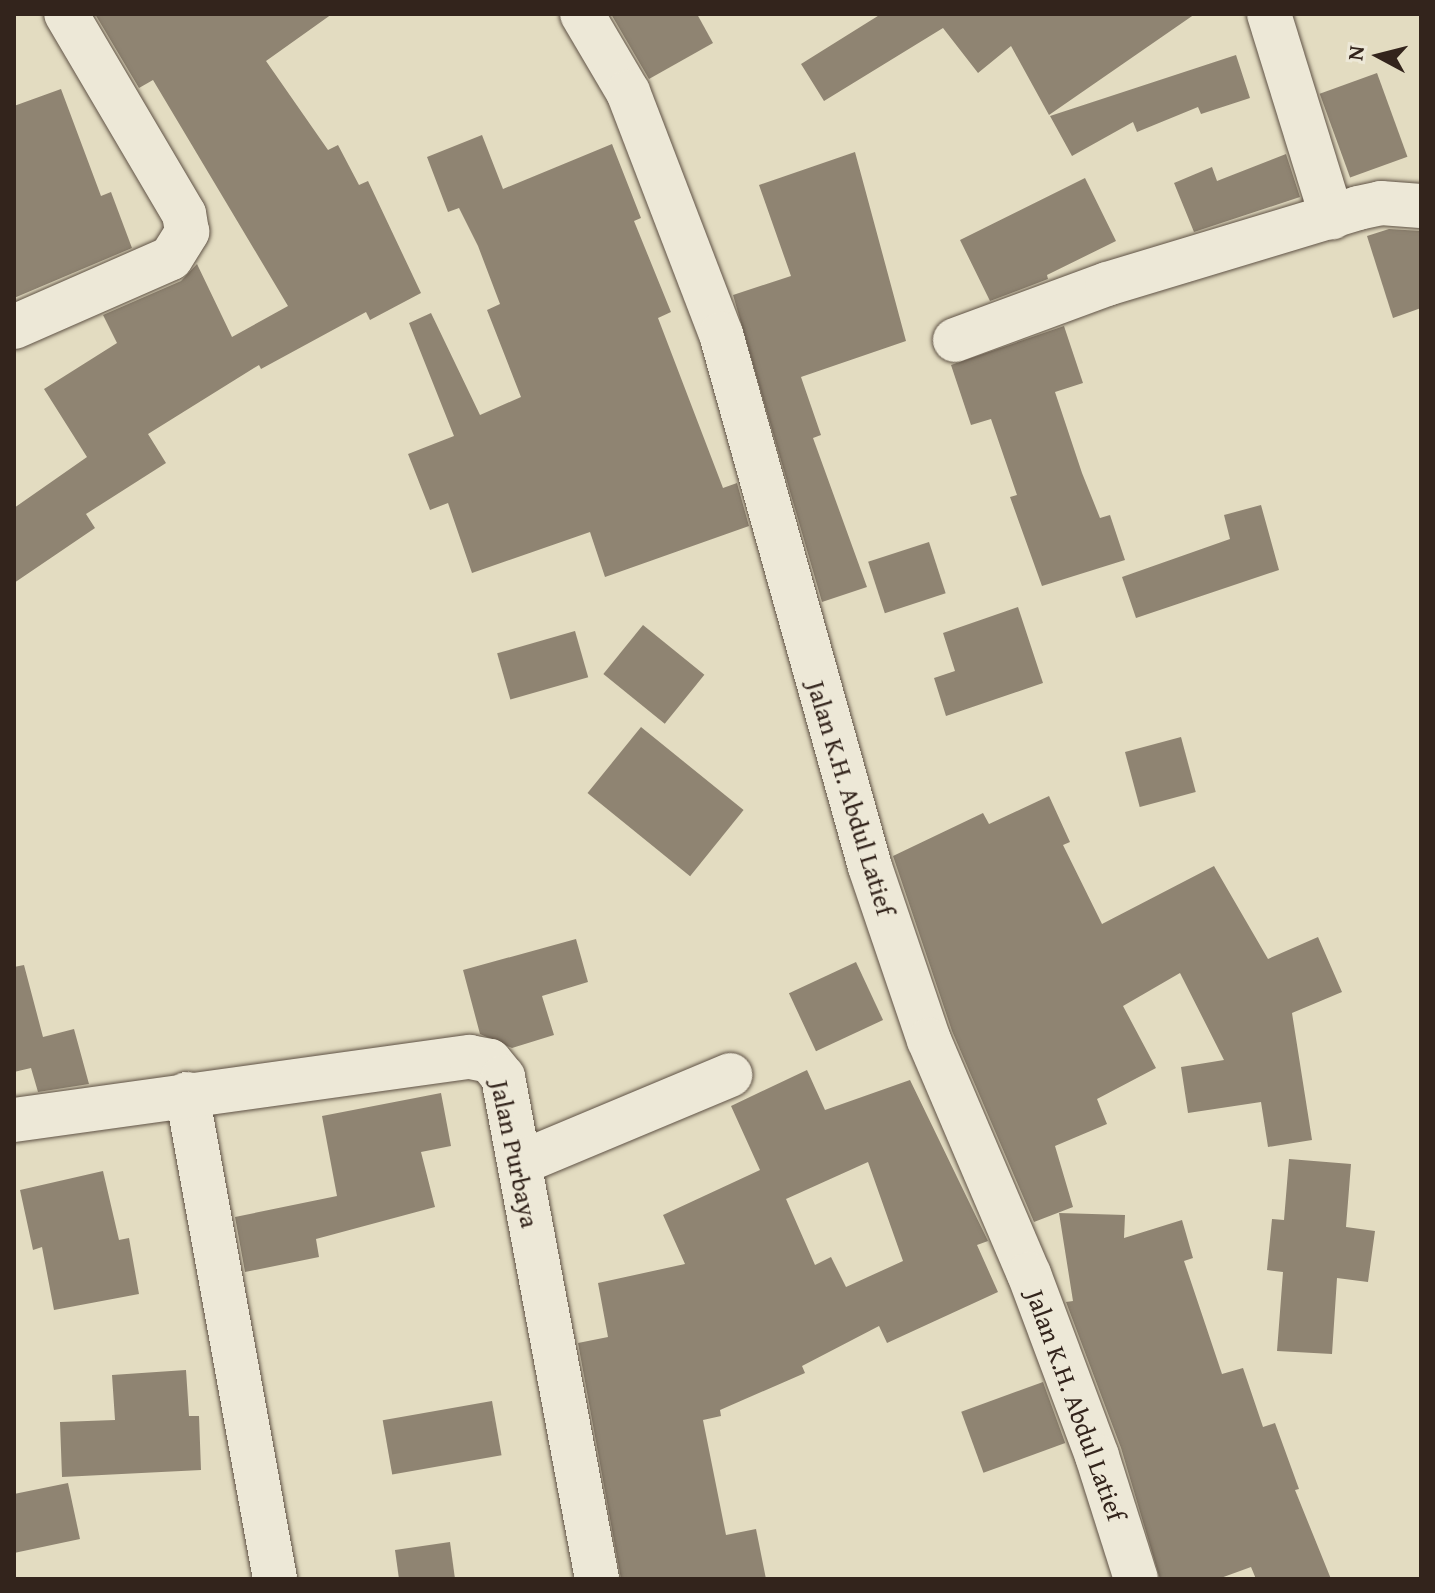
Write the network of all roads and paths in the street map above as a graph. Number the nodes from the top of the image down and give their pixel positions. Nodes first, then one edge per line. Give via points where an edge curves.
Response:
1 (66, 14) edge
2 (582, 14) edge
3 (1269, 14) edge
4 (1421, 206) edge
5 (1332, 217) junction
6 (14, 327) edge
7 (955, 340) dead end
8 (730, 1075) dead end
9 (187, 1094) junction
10 (14, 1120) edge
11 (520, 1163) junction
12 (275, 1579) edge
13 (597, 1579) edge
14 (1136, 1579) edge

1 - 6 street via 184,214 187,232 171,258
2 - 14 street, Jalan K.H. Abdul Latief via 628,92 666,179 721,334 870,867 929,1040 1029,1274 1097,1456
3 - 5 street
4 - 5 street via 1381,203
5 - 7 street via 1107,284
8 - 11 street
9 - 10 street, Jalan Purbaya
9 - 11 street, Jalan Purbaya via 470,1057 490,1061 503,1077
9 - 12 street
11 - 13 street, Jalan Purbaya

